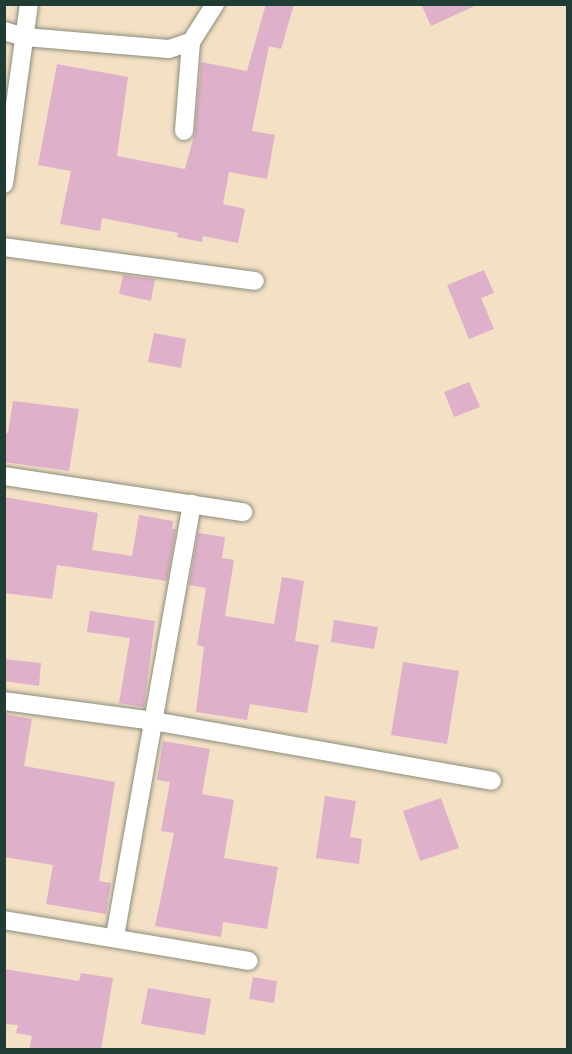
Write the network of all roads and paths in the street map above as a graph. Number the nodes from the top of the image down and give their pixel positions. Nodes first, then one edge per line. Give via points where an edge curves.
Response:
1 (29, 4) edge
2 (215, 4) edge
3 (4, 31) edge
4 (25, 37) junction
5 (191, 42) junction
6 (184, 131) dead end
7 (4, 184) edge
8 (4, 248) edge
9 (255, 281) dead end
10 (4, 476) edge
11 (192, 504) junction
12 (243, 512) dead end
13 (4, 701) edge
14 (153, 721) junction
15 (492, 781) dead end
16 (4, 920) edge
17 (115, 936) junction
18 (249, 960) dead end

1 - 4 street
2 - 5 street
3 - 4 street
4 - 5 street via 170,49
4 - 7 street
5 - 6 street
8 - 9 street
10 - 11 street
11 - 12 street
11 - 14 street
13 - 14 street
14 - 15 street
14 - 17 street
16 - 17 street
17 - 18 street

